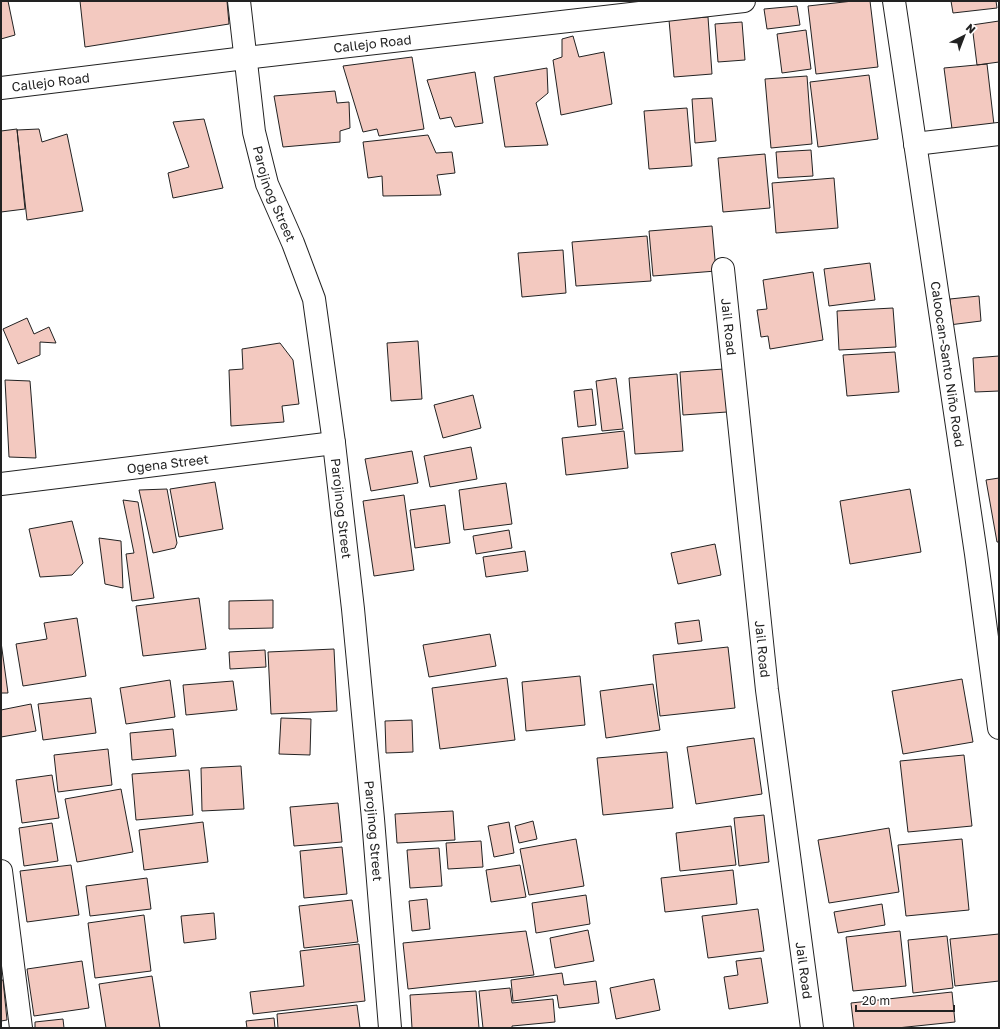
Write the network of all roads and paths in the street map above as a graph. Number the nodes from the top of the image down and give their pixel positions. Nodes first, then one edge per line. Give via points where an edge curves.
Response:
1 (239, 1) edge
2 (744, 1) edge
3 (894, 1) edge
4 (245, 58) junction
5 (1, 88) edge
6 (999, 134) edge
7 (915, 144) junction
8 (723, 269) dead end
9 (334, 443) junction
10 (1, 484) edge
11 (999, 728) edge
12 (1, 870) edge
13 (21, 1028) edge
14 (390, 1028) edge
15 (812, 1028) edge

1 - 4 street, Parojinog Street
2 - 4 street, Callejo Road
3 - 7 street, Caloocan-Santo Niño Road
4 - 5 street, Callejo Road
4 - 9 street, Parojinog Street via 254,132 267,184 314,300
6 - 7 street
7 - 11 street, Caloocan-Santo Niño Road
8 - 15 street, Jail Road via 766,690
9 - 10 street, Ogena Street
9 - 14 street, Parojinog Street via 353,609
12 - 13 street

